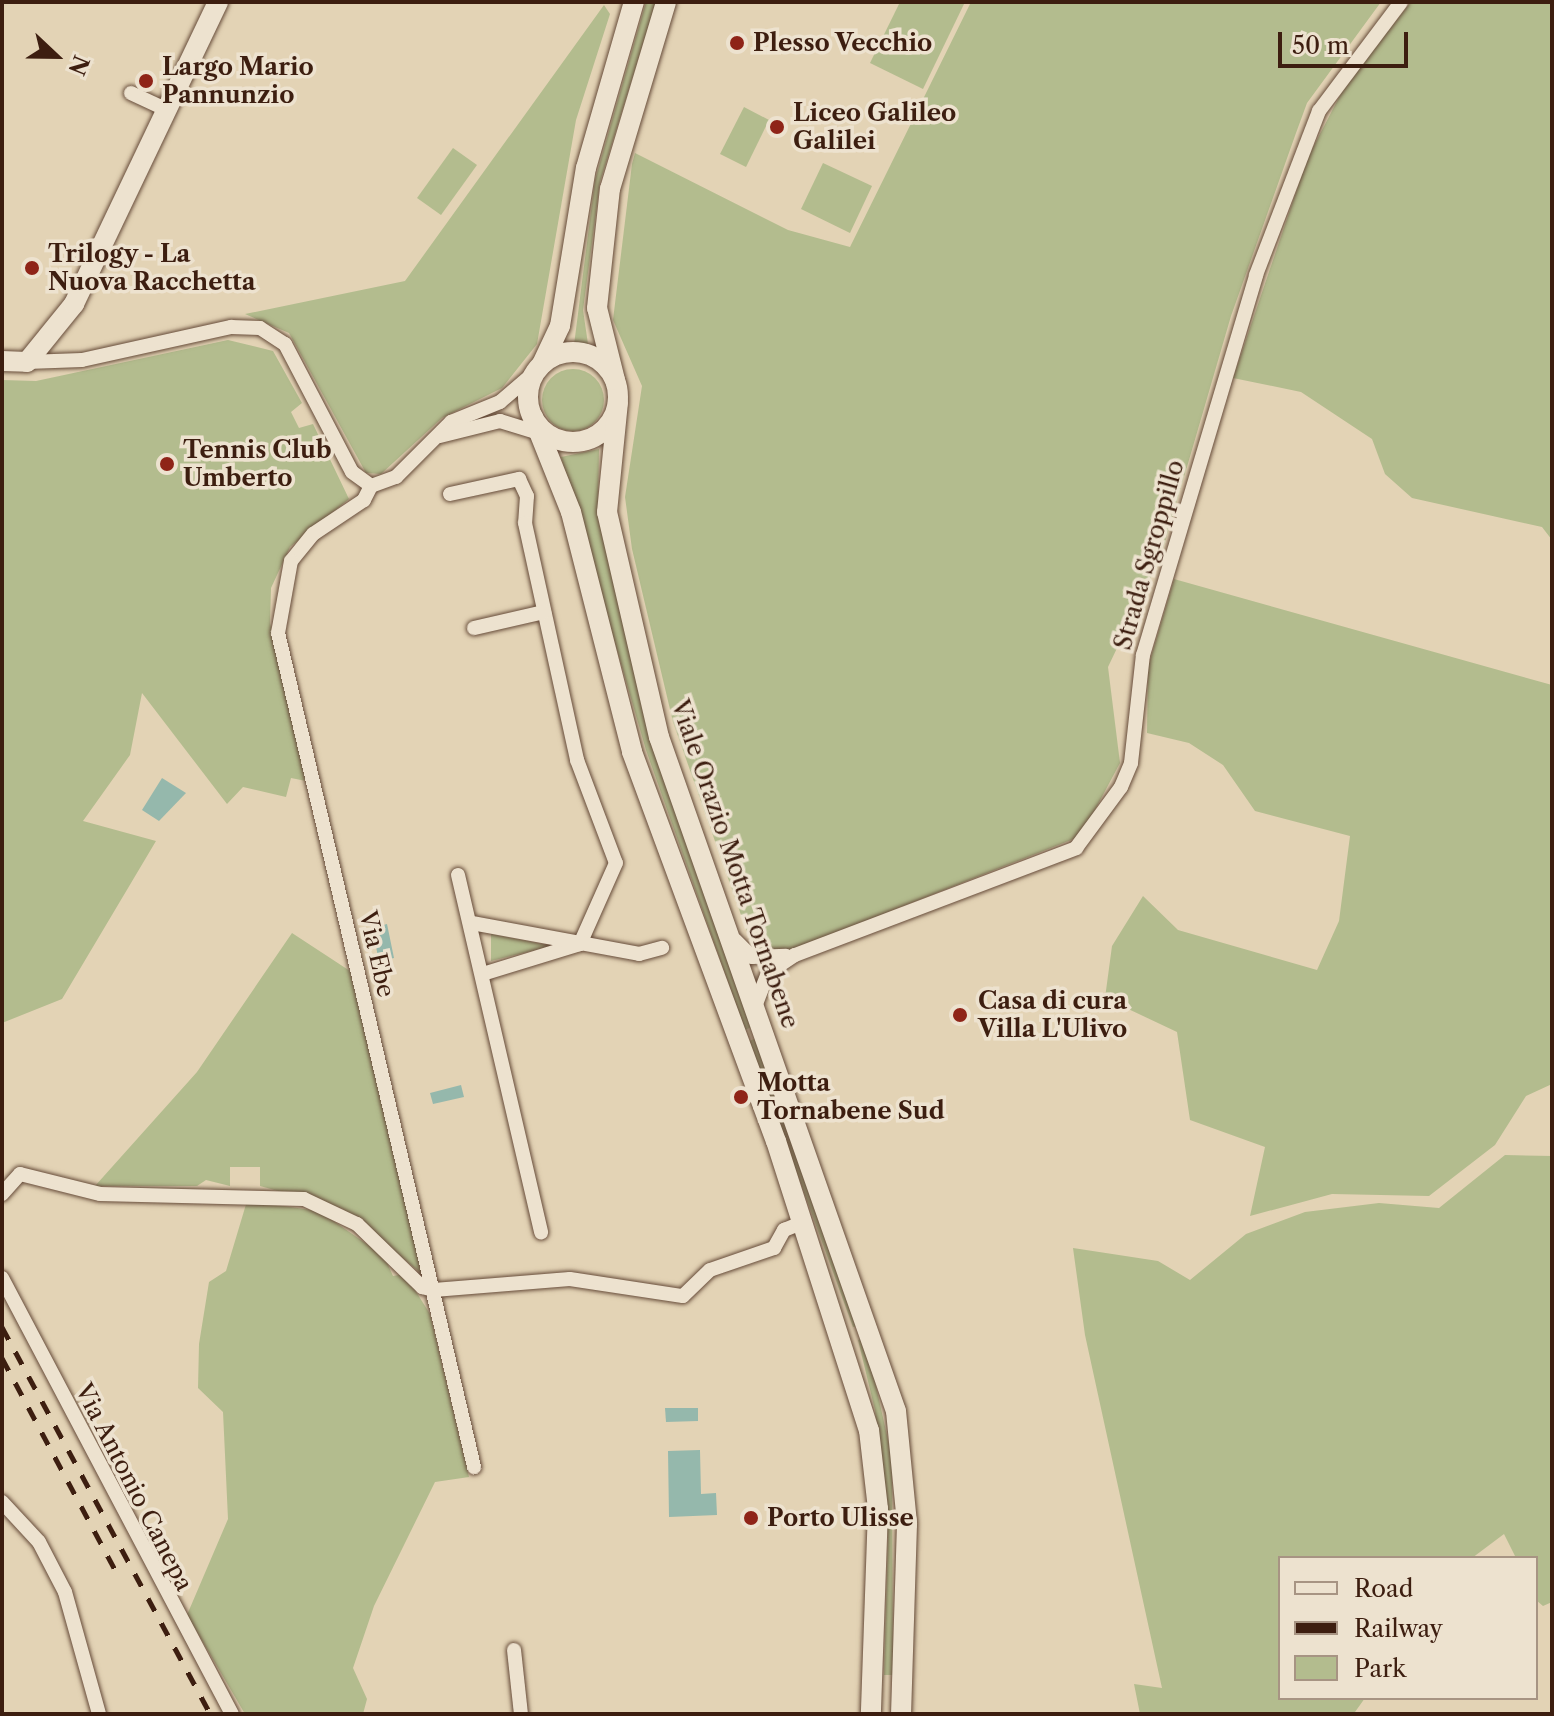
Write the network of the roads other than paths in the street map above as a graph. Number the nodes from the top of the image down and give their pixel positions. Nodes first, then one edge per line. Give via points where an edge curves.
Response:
1 (218, 2) edge
2 (634, 2) edge
3 (666, 2) edge
4 (1401, 2) edge
5 (131, 93) dead end
6 (167, 110) junction
7 (2, 361) edge
8 (27, 362) junction
9 (539, 368) junction
10 (615, 380) junction
11 (618, 402) junction
12 (542, 429) junction
13 (440, 436) junction
14 (371, 486) junction
15 (450, 494) dead end
16 (544, 612) junction
17 (474, 628) dead end
18 (458, 875) dead end
19 (472, 923) junction
20 (730, 933) junction
21 (580, 944) junction
22 (662, 948) dead end
23 (795, 955) junction
24 (486, 973) junction
25 (756, 1004) junction
26 (2, 1194) edge
27 (804, 1222) junction
28 (541, 1232) dead end
29 (2, 1278) edge
30 (434, 1290) junction
31 (474, 1467) dead end
32 (2, 1502) edge
33 (514, 1650) dead end
34 (99, 1714) edge
35 (232, 1714) edge
36 (521, 1714) edge
37 (871, 1714) edge
38 (901, 1714) edge

1 - 6 main road
2 - 9 main road via 586,168 560,326
3 - 10 main road via 630,105 608,204 597,308
4 - 23 street, Strada Sgroppillo via 1319,111 1256,275 1143,655 1121,787 1076,848
5 - 6 street
6 - 8 main road via 81,293
7 - 8 main road
8 - 14 street via 82,360 231,327 260,328 285,344 352,472
9 - 10 main road via 564,353 589,355
9 - 12 main road via 528,393
9 - 13 street, Via Ebe
10 - 11 main road
11 - 12 main road via 601,433 578,442
11 - 20 main road, Viale Orazio Motta Tornabene via 607,490 616,561 659,737
12 - 13 street via 500,421
12 - 27 main road via 571,512 632,752
13 - 14 street, Via Ebe via 396,477
14 - 30 street, Via Ebe via 364,500 313,534 291,561 278,633
15 - 16 street via 519,479
16 - 17 street
16 - 21 street via 577,760 616,863
18 - 19 street
19 - 21 street
19 - 24 street
20 - 23 street via 752,957
20 - 25 main road, Viale Orazio Motta Tornabene
21 - 22 street via 639,954
21 - 24 street
23 - 25 street via 768,973
24 - 28 street via 511,1123
25 - 38 main road, Viale Orazio Motta Tornabene via 896,1411 907,1524
26 - 30 street via 20,1174 100,1194 304,1199 357,1224 422,1287
27 - 30 street via 784,1230 774,1248 710,1270 683,1296 570,1279
27 - 37 main road via 869,1430 878,1509
29 - 35 street, Via Antonio Canepa
30 - 31 street, Via Ebe
32 - 34 street via 39,1542 65,1592
33 - 36 street

